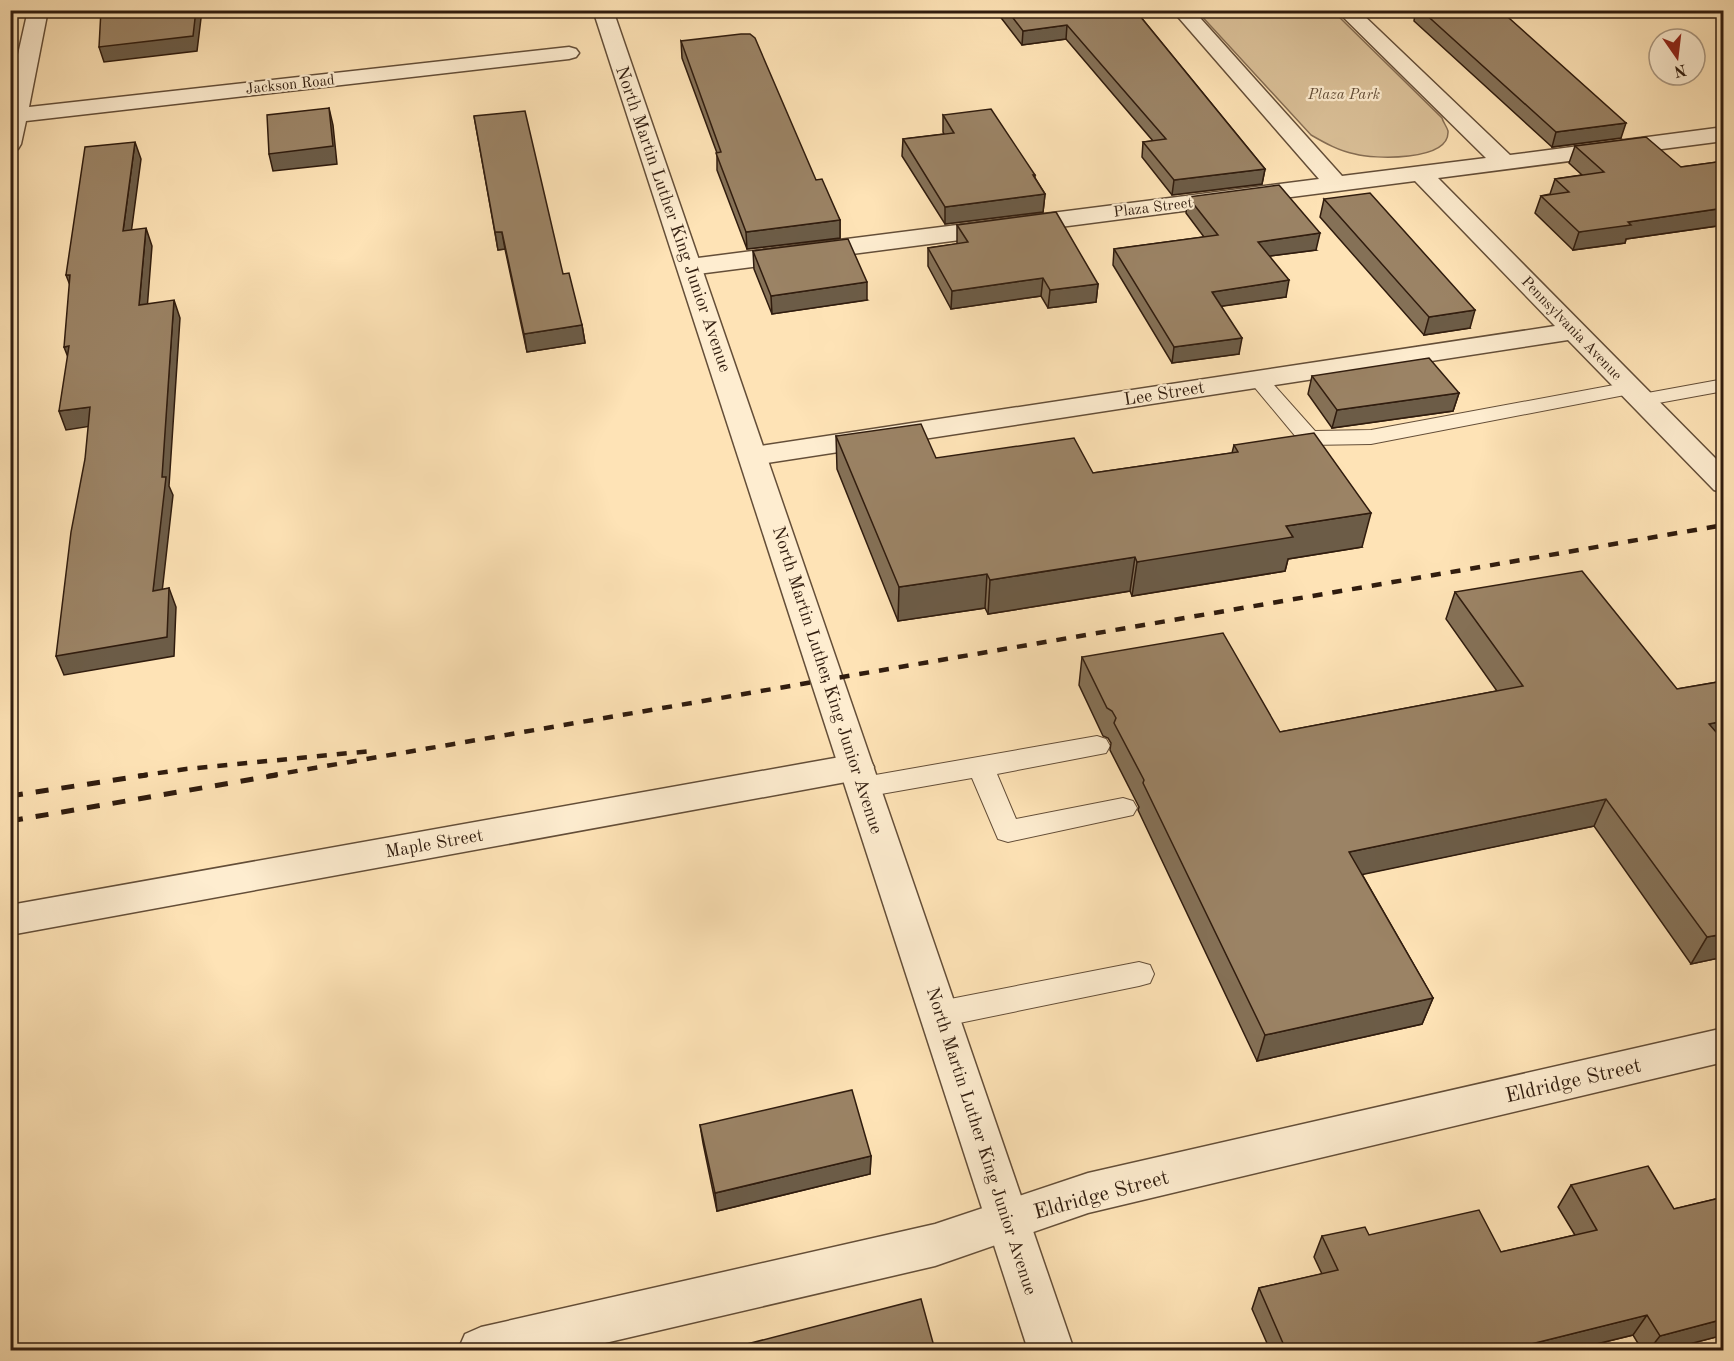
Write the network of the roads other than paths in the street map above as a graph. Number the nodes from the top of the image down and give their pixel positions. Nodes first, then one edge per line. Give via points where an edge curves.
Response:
1 (38, 10) edge
2 (603, 10) edge
3 (1182, 10) edge
4 (1346, 10) edge
5 (569, 53) dead end
6 (14, 115) edge
7 (1724, 134) edge
8 (10, 144) edge
9 (1504, 162) junction
10 (1420, 173) junction
11 (1336, 184) junction
12 (690, 267) junction
13 (1574, 331) junction
14 (1258, 379) junction
15 (1724, 385) edge
16 (1636, 394) junction
17 (754, 456) junction
18 (1724, 484) edge
19 (1097, 746) dead end
20 (980, 766) junction
21 (860, 777) junction
22 (1124, 808) dead end
23 (10, 920) edge
24 (1139, 974) dead end
25 (940, 1014) junction
26 (1724, 1045) edge
27 (1008, 1220) junction
28 (481, 1350) edge
29 (1051, 1350) edge

1 - 6 street
2 - 12 street, North Martin Luther King Junior Avenue
3 - 11 street
4 - 9 street
5 - 6 street, Jackson Road
6 - 8 street
7 - 9 street, Plaza Street
9 - 10 street, Plaza Street
10 - 11 street, Plaza Street
10 - 13 street, Pennsylvania Avenue
11 - 12 street, Plaza Street
12 - 17 street, North Martin Luther King Junior Avenue
13 - 14 street, Lee Street
13 - 16 street, Pennsylvania Avenue
14 - 16 lane via 1309,438 1371,437
14 - 17 street, Lee Street
15 - 16 lane
16 - 18 street, Pennsylvania Avenue
17 - 21 street, North Martin Luther King Junior Avenue
19 - 20 lane
20 - 21 lane
20 - 22 lane via 1008,831
21 - 23 street, Maple Street
21 - 25 street, North Martin Luther King Junior Avenue
24 - 25 lane
25 - 27 street, North Martin Luther King Junior Avenue
26 - 27 street, Eldridge Street via 1088,1193
27 - 28 street, Eldridge Street via 935,1245
27 - 29 street, North Martin Luther King Junior Avenue

